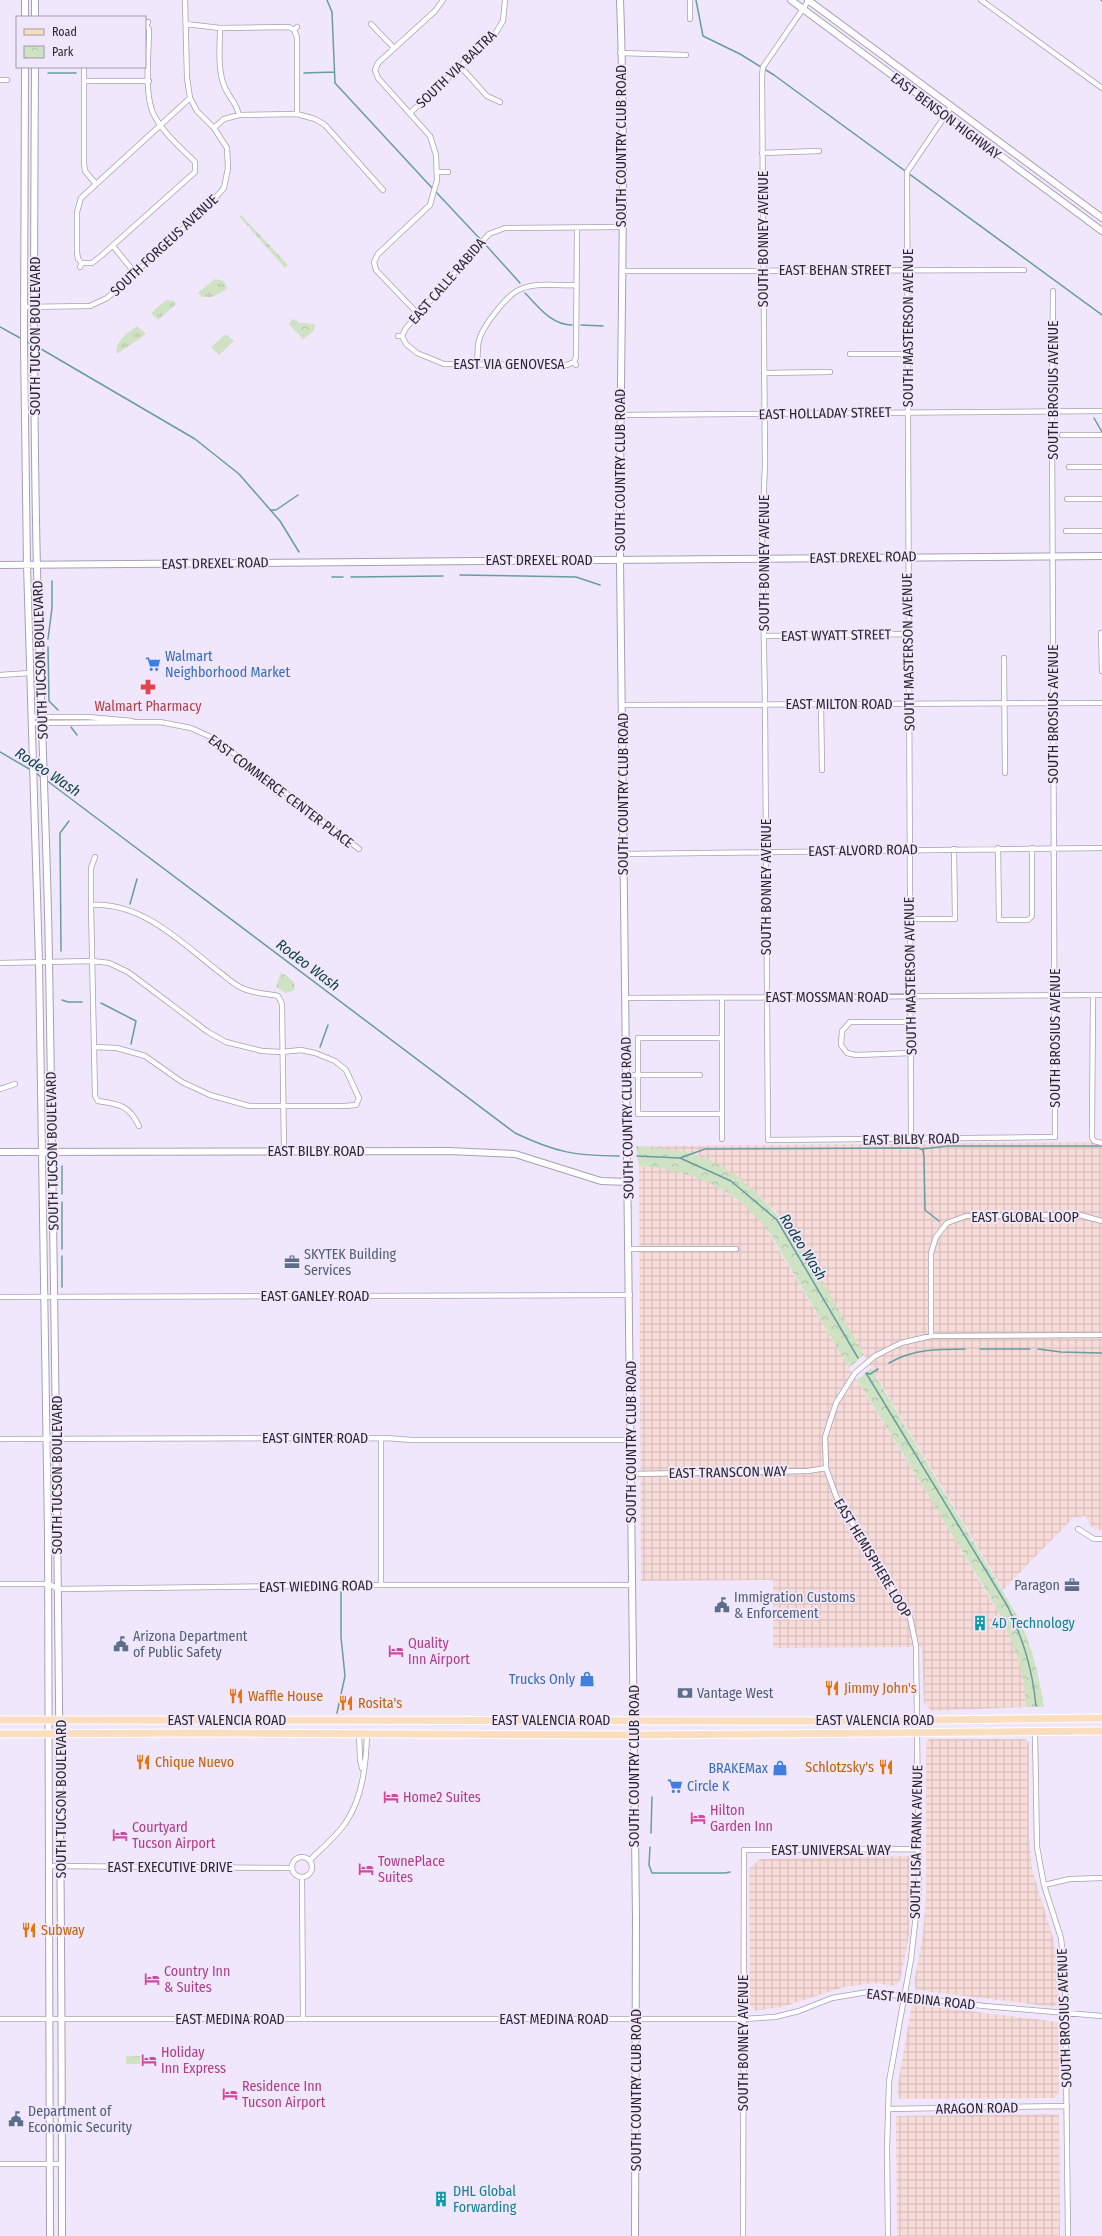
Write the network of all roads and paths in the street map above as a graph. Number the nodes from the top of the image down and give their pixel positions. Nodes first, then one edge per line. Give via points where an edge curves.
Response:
1 (25, 0) edge
2 (35, 0) edge
3 (185, 0) edge
4 (443, 0) edge
5 (505, 0) edge
6 (620, 0) edge
7 (690, 0) edge
8 (791, 0) edge
9 (808, 0) edge
10 (981, 0) edge
11 (802, 8) junction
12 (25, 16) edge
13 (35, 16) edge
14 (690, 19) dead end
15 (146, 24) edge
16 (186, 24) junction
17 (371, 24) dead end
18 (220, 28) junction
19 (394, 48) junction
20 (620, 53) junction
21 (686, 54) dead end
22 (460, 66) junction
23 (25, 68) edge
24 (35, 68) edge
25 (84, 68) edge
26 (0, 80) edge
27 (7, 80) dead end
28 (85, 81) junction
29 (149, 81) junction
30 (1102, 88) edge
31 (190, 98) junction
32 (500, 102) dead end
33 (951, 107) junction
34 (410, 113) junction
35 (297, 114) junction
36 (945, 115) junction
37 (239, 116) junction
38 (160, 126) junction
39 (214, 128) junction
40 (819, 152) dead end
41 (762, 153) junction
42 (437, 172) junction
43 (448, 172) dead end
44 (96, 184) junction
45 (1060, 187) junction
46 (383, 190) dead end
47 (1055, 196) junction
48 (1102, 218) edge
49 (621, 227) junction
50 (577, 228) junction
51 (1102, 231) edge
52 (113, 246) junction
53 (908, 269) junction
54 (622, 270) junction
55 (762, 270) junction
56 (1024, 270) dead end
57 (135, 274) junction
58 (576, 285) junction
59 (1053, 291) dead end
60 (24, 308) junction
61 (34, 308) junction
62 (419, 315) junction
63 (400, 336) joint
64 (850, 354) dead end
65 (908, 354) junction
66 (477, 365) junction
67 (830, 372) dead end
68 (764, 373) junction
69 (1102, 411) edge
70 (1052, 412) junction
71 (908, 413) junction
72 (764, 414) junction
73 (619, 415) junction
74 (1062, 435) dead end
75 (1102, 435) edge
76 (1069, 467) dead end
77 (1102, 467) edge
78 (1067, 499) dead end
79 (1102, 499) edge
80 (1066, 531) dead end
81 (1102, 531) edge
82 (1102, 556) edge
83 (907, 557) junction
84 (1053, 557) junction
85 (763, 558) junction
86 (620, 560) junction
87 (0, 565) edge
88 (27, 565) junction
89 (37, 565) junction
90 (1101, 633) edge
91 (909, 634) junction
92 (764, 636) junction
93 (1004, 658) dead end
94 (1102, 671) edge
95 (30, 673) junction
96 (0, 674) edge
97 (1004, 702) junction
98 (1053, 702) junction
99 (1102, 703) edge
100 (765, 704) junction
101 (821, 704) junction
102 (909, 704) junction
103 (623, 705) junction
104 (32, 720) junction
105 (42, 720) junction
106 (822, 770) dead end
107 (1005, 773) dead end
108 (359, 848) dead end
109 (998, 848) junction
110 (1032, 848) junction
111 (1054, 848) junction
112 (1102, 848) edge
113 (909, 849) junction
114 (954, 849) junction
115 (766, 852) junction
116 (623, 854) junction
117 (95, 857) dead end
118 (91, 905) junction
119 (910, 919) junction
120 (92, 961) junction
121 (39, 962) junction
122 (49, 962) junction
123 (0, 963) edge
124 (1093, 995) junction
125 (1102, 995) edge
126 (1054, 996) junction
127 (911, 997) junction
128 (624, 998) junction
129 (722, 998) junction
130 (767, 998) junction
131 (911, 1022) junction
132 (722, 1038) junction
133 (94, 1047) junction
134 (282, 1052) junction
135 (911, 1053) junction
136 (626, 1075) junction
137 (638, 1075) junction
138 (700, 1075) dead end
139 (15, 1084) dead end
140 (0, 1089) edge
141 (283, 1107) junction
142 (722, 1114) junction
143 (139, 1126) dead end
144 (911, 1138) junction
145 (1055, 1138) joint
146 (722, 1139) dead end
147 (768, 1140) joint
148 (1102, 1143) edge
149 (284, 1151) junction
150 (0, 1152) edge
151 (42, 1152) junction
152 (51, 1152) junction
153 (628, 1182) junction
154 (1102, 1221) edge
155 (629, 1249) junction
156 (736, 1249) dead end
157 (630, 1295) junction
158 (55, 1296) junction
159 (0, 1297) edge
160 (45, 1297) junction
161 (931, 1336) junction
162 (1102, 1336) edge
163 (47, 1438) junction
164 (57, 1438) junction
165 (381, 1438) junction
166 (0, 1439) edge
167 (630, 1440) junction
168 (826, 1468) junction
169 (631, 1474) junction
170 (1078, 1529) dead end
171 (1102, 1539) edge
172 (0, 1584) edge
173 (49, 1584) junction
174 (381, 1585) junction
175 (632, 1585) junction
176 (58, 1589) junction
177 (1102, 1713) edge
178 (1058, 1718) junction
179 (1102, 1718) edge
180 (359, 1719) junction
181 (367, 1719) junction
182 (0, 1720) edge
183 (48, 1720) junction
184 (60, 1720) junction
185 (208, 1720) junction
186 (488, 1720) junction
187 (917, 1720) junction
188 (634, 1721) junction
189 (1102, 1731) edge
190 (1035, 1732) junction
191 (208, 1733) junction
192 (917, 1733) junction
193 (0, 1734) edge
194 (48, 1734) junction
195 (60, 1734) junction
196 (363, 1734) junction
197 (488, 1734) junction
198 (634, 1735) junction
199 (919, 1849) junction
200 (744, 1850) joint
201 (310, 1860) junction
202 (49, 1866) junction
203 (62, 1866) junction
204 (292, 1868) junction
205 (302, 1877) junction
206 (1102, 1878) edge
207 (1044, 1885) junction
208 (904, 1995) junction
209 (1066, 2014) junction
210 (1102, 2016) edge
211 (0, 2019) edge
212 (49, 2019) junction
213 (62, 2019) junction
214 (303, 2019) junction
215 (636, 2019) junction
216 (742, 2019) junction
217 (1067, 2106) junction
218 (888, 2109) junction
219 (0, 2164) edge
220 (50, 2164) junction
221 (62, 2164) junction
222 (50, 2236) edge
223 (62, 2236) edge
224 (636, 2236) edge
225 (743, 2236) edge
226 (888, 2236) edge
227 (1068, 2236) edge

1 - 12 main road
2 - 13 main road
3 - 16 street, SOUTH FORGEUS AVENUE
4 - 19 street
5 - 22 street, SOUTH VIA BALTRA via 503,21 496,34
6 - 20 main road, SOUTH COUNTRY CLUB ROAD
7 - 14 street
8 - 11 main road, EAST BENSON HIGHWAY
9 - 11 street, SOUTH BONNEY AVENUE
9 - 33 main road, EAST BENSON HIGHWAY
10 - 30 street
11 - 36 main road, EAST BENSON HIGHWAY
11 - 41 street, SOUTH BONNEY AVENUE via 764,67
15 - 29 street via 149,30
16 - 18 street
16 - 31 street, SOUTH FORGEUS AVENUE via 186,78
17 - 19 street
18 - 35 street via 295,28
18 - 37 street via 221,76 225,88 236,103
19 - 34 street via 372,70
20 - 21 street
20 - 49 main road, SOUTH COUNTRY CLUB ROAD
22 - 32 street via 487,96
22 - 34 street, SOUTH VIA BALTRA
23 - 60 main road, SOUTH TUCSON BOULEVARD
24 - 61 main road, SOUTH TUCSON BOULEVARD
25 - 28 street
26 - 27 street
28 - 29 street
28 - 44 street via 84,163 86,171
29 - 38 street via 153,112
31 - 38 street
31 - 39 street, SOUTH FORGEUS AVENUE via 197,111
33 - 36 street, SOUTH MASTERSON AVENUE
33 - 45 main road, EAST BENSON HIGHWAY
34 - 42 street via 432,141
35 - 37 street
35 - 46 street via 315,119 324,125
36 - 47 main road, EAST BENSON HIGHWAY
36 - 53 street, SOUTH MASTERSON AVENUE via 907,172
37 - 39 street via 224,119
38 - 44 street
38 - 52 street via 194,162 195,172
39 - 57 street, SOUTH FORGEUS AVENUE via 227,148 228,168 224,188
40 - 41 street
41 - 55 street, SOUTH BONNEY AVENUE
42 - 43 street
42 - 62 street via 435,192 430,205 372,262 376,270
44 - 52 street via 81,198 77,212 77,256 81,265 92,263
45 - 47 main road
45 - 48 main road, EAST BENSON HIGHWAY
47 - 51 main road, EAST BENSON HIGHWAY
49 - 50 street, EAST CALLE RABIDA
49 - 54 main road, SOUTH COUNTRY CLUB ROAD
50 - 58 street
50 - 62 street, EAST CALLE RABIDA via 505,228 489,234
52 - 57 street
53 - 55 street, EAST BEHAN STREET
53 - 56 street, EAST BEHAN STREET
53 - 65 street, SOUTH MASTERSON AVENUE
54 - 55 street, EAST BEHAN STREET
54 - 73 main road, SOUTH COUNTRY CLUB ROAD
55 - 68 street, SOUTH BONNEY AVENUE
57 - 61 street, SOUTH FORGEUS AVENUE via 108,298 90,306
58 - 66 street via 530,286 510,296 482,333
58 - 66 street, EAST VIA GENOVESA via 575,364
59 - 70 street, SOUTH BROSIUS AVENUE
60 - 61 street, SOUTH FORGEUS AVENUE
60 - 88 main road, SOUTH TUCSON BOULEVARD
61 - 89 main road, SOUTH TUCSON BOULEVARD
62 - 63 street, EAST CALLE RABIDA
63 - 66 street, EAST VIA GENOVESA via 406,344 427,359 451,365
64 - 65 street
65 - 71 street, SOUTH MASTERSON AVENUE
67 - 68 street
68 - 72 street, SOUTH BONNEY AVENUE
69 - 70 street, EAST HOLLADAY STREET
70 - 71 street, EAST HOLLADAY STREET
70 - 84 street, SOUTH BROSIUS AVENUE
71 - 72 street, EAST HOLLADAY STREET
71 - 83 street, SOUTH MASTERSON AVENUE
72 - 73 street, EAST HOLLADAY STREET
72 - 85 street, SOUTH BONNEY AVENUE
73 - 86 main road, SOUTH COUNTRY CLUB ROAD
74 - 75 street
76 - 77 street
78 - 79 street
80 - 81 street
82 - 84 main road, EAST DREXEL ROAD
83 - 84 main road, EAST DREXEL ROAD
83 - 85 main road, EAST DREXEL ROAD
83 - 91 street, SOUTH MASTERSON AVENUE
84 - 98 street, SOUTH BROSIUS AVENUE
85 - 86 main road, EAST DREXEL ROAD
85 - 92 street, SOUTH BONNEY AVENUE
86 - 89 main road, EAST DREXEL ROAD
86 - 103 main road, SOUTH COUNTRY CLUB ROAD
87 - 88 main road, EAST DREXEL ROAD
88 - 89 main road, EAST DREXEL ROAD
88 - 95 main road, SOUTH TUCSON BOULEVARD
89 - 105 main road, SOUTH TUCSON BOULEVARD
90 - 94 street
91 - 92 street, EAST WYATT STREET
91 - 102 street, SOUTH MASTERSON AVENUE
92 - 100 street, SOUTH BONNEY AVENUE
93 - 97 street
95 - 96 street
95 - 104 main road, SOUTH TUCSON BOULEVARD
97 - 98 street, EAST MILTON ROAD
97 - 102 street, EAST MILTON ROAD
97 - 107 street
98 - 99 street, EAST MILTON ROAD
98 - 111 street, SOUTH BROSIUS AVENUE
100 - 101 street, EAST MILTON ROAD
100 - 103 street, EAST MILTON ROAD
100 - 115 street, SOUTH BONNEY AVENUE
101 - 102 street, EAST MILTON ROAD
101 - 106 street
102 - 113 street, SOUTH MASTERSON AVENUE
103 - 116 main road, SOUTH COUNTRY CLUB ROAD
104 - 105 street, EAST COMMERCE CENTER PLACE
104 - 121 main road, SOUTH TUCSON BOULEVARD
105 - 108 street, EAST COMMERCE CENTER PLACE via 175,723 204,733
105 - 122 main road, SOUTH TUCSON BOULEVARD
109 - 110 street, EAST ALVORD ROAD
109 - 110 street via 998,920 1028,920 1032,916
109 - 114 street, EAST ALVORD ROAD
110 - 111 street, EAST ALVORD ROAD
111 - 112 street, EAST ALVORD ROAD
111 - 126 street, SOUTH BROSIUS AVENUE
113 - 114 street, EAST ALVORD ROAD
113 - 115 street, EAST ALVORD ROAD
113 - 119 street, SOUTH MASTERSON AVENUE
114 - 119 street via 955,919
115 - 116 street, EAST ALVORD ROAD
115 - 130 street, SOUTH BONNEY AVENUE
116 - 128 main road, SOUTH COUNTRY CLUB ROAD
117 - 118 street via 91,868
118 - 120 street
118 - 134 street via 115,906 138,914 156,923 240,988 258,994 278,996 282,1004
119 - 127 street, SOUTH MASTERSON AVENUE
120 - 122 street
120 - 133 street
120 - 134 street via 109,963 128,972 208,1032 226,1042 262,1051
121 - 122 street
121 - 123 street
121 - 151 main road, SOUTH TUCSON BOULEVARD
122 - 152 main road, SOUTH TUCSON BOULEVARD
124 - 125 street, EAST MOSSMAN ROAD
124 - 126 street, EAST MOSSMAN ROAD
124 - 148 street via 1092,1137 1094,1141
126 - 127 street, EAST MOSSMAN ROAD
126 - 145 street, SOUTH BROSIUS AVENUE
127 - 130 street, EAST MOSSMAN ROAD
127 - 131 street, SOUTH MASTERSON AVENUE
128 - 129 street, EAST MOSSMAN ROAD
128 - 136 main road, SOUTH COUNTRY CLUB ROAD
129 - 130 street, EAST MOSSMAN ROAD
129 - 132 street
130 - 147 street, SOUTH BONNEY AVENUE
131 - 135 street, SOUTH MASTERSON AVENUE
131 - 135 street via 850,1022 842,1031 841,1045 847,1053 856,1055
132 - 137 street via 638,1038
132 - 142 street
133 - 141 street via 117,1048 145,1056 182,1082 210,1095 249,1106
133 - 143 street via 95,1096 98,1101 130,1110
134 - 141 street
134 - 141 street via 301,1050 335,1061 346,1070 359,1098 356,1105
135 - 144 street, SOUTH MASTERSON AVENUE
136 - 137 street
136 - 153 main road, SOUTH COUNTRY CLUB ROAD
137 - 138 street
137 - 142 street via 638,1114
139 - 140 street
141 - 149 street
142 - 146 street
144 - 145 street, EAST BILBY ROAD
144 - 147 street, EAST BILBY ROAD
149 - 152 main road, EAST BILBY ROAD
149 - 153 main road, EAST BILBY ROAD via 449,1151 515,1154 601,1180
150 - 151 main road, EAST BILBY ROAD
151 - 152 main road, EAST BILBY ROAD
151 - 160 main road, SOUTH TUCSON BOULEVARD
152 - 158 main road, SOUTH TUCSON BOULEVARD
153 - 155 main road, SOUTH COUNTRY CLUB ROAD
154 - 161 street, EAST GLOBAL LOOP via 1080,1215 966,1216 947,1223 936,1237 931,1253
155 - 156 street
155 - 157 main road, SOUTH COUNTRY CLUB ROAD
157 - 158 street, EAST GANLEY ROAD
157 - 167 main road, SOUTH COUNTRY CLUB ROAD
158 - 160 street, EAST GANLEY ROAD
158 - 164 main road, SOUTH TUCSON BOULEVARD
159 - 160 street, EAST GANLEY ROAD
160 - 163 main road, SOUTH TUCSON BOULEVARD
161 - 162 street, EAST HEMISPHERE LOOP
161 - 168 street, EAST HEMISPHERE LOOP via 901,1343 875,1356 855,1373 836,1403 825,1437
163 - 164 street, EAST GINTER ROAD
163 - 166 street, EAST GINTER ROAD
163 - 173 main road, SOUTH TUCSON BOULEVARD
164 - 165 street, EAST GINTER ROAD
164 - 176 main road, SOUTH TUCSON BOULEVARD
165 - 167 street, EAST GINTER ROAD
165 - 174 street
167 - 169 main road, SOUTH COUNTRY CLUB ROAD
168 - 169 street, EAST TRANSCON WAY via 808,1471
168 - 187 street, EAST HEMISPHERE LOOP via 836,1496 910,1617 916,1646
169 - 175 main road, SOUTH COUNTRY CLUB ROAD
170 - 171 street via 1094,1539
172 - 173 street, EAST WIEDING ROAD
173 - 176 street, EAST WIEDING ROAD
173 - 183 main road, SOUTH TUCSON BOULEVARD
174 - 175 street, EAST WIEDING ROAD
174 - 176 street, EAST WIEDING ROAD
175 - 188 main road, SOUTH COUNTRY CLUB ROAD
176 - 184 main road, SOUTH TUCSON BOULEVARD
177 - 178 main road
178 - 179 main road, EAST VALENCIA ROAD
178 - 187 main road, EAST VALENCIA ROAD
180 - 181 main road, EAST VALENCIA ROAD
180 - 185 main road, EAST VALENCIA ROAD
180 - 196 main road
181 - 186 main road, EAST VALENCIA ROAD
181 - 196 main road
182 - 183 main road, EAST VALENCIA ROAD
183 - 184 main road, EAST VALENCIA ROAD
183 - 194 main road, SOUTH TUCSON BOULEVARD
184 - 185 main road, EAST VALENCIA ROAD
184 - 195 main road, SOUTH TUCSON BOULEVARD
185 - 191 main road
186 - 188 main road, EAST VALENCIA ROAD
186 - 197 main road
187 - 188 main road, EAST VALENCIA ROAD
187 - 192 main road
188 - 198 main road, SOUTH COUNTRY CLUB ROAD
189 - 190 main road, EAST VALENCIA ROAD
190 - 192 main road, EAST VALENCIA ROAD
190 - 207 street, SOUTH BROSIUS AVENUE via 1037,1848
191 - 195 main road, EAST VALENCIA ROAD
191 - 196 main road, EAST VALENCIA ROAD
192 - 198 main road, EAST VALENCIA ROAD
192 - 199 street, SOUTH LISA FRANK AVENUE
193 - 194 main road, EAST VALENCIA ROAD
194 - 195 main road, EAST VALENCIA ROAD
194 - 202 main road, SOUTH TUCSON BOULEVARD
195 - 203 main road, SOUTH TUCSON BOULEVARD
196 - 197 main road, EAST VALENCIA ROAD
196 - 201 street via 360,1759 363,1770 355,1807 345,1824
197 - 198 main road, EAST VALENCIA ROAD
198 - 215 main road, SOUTH COUNTRY CLUB ROAD
199 - 200 street, EAST UNIVERSAL WAY
199 - 208 street, SOUTH LISA FRANK AVENUE via 916,1923
200 - 216 street, SOUTH BONNEY AVENUE
201 - 204 street via 299,1857 293,1862
201 - 205 street via 312,1872
202 - 203 street, EAST EXECUTIVE DRIVE
202 - 212 main road, SOUTH TUCSON BOULEVARD
203 - 204 street, EAST EXECUTIVE DRIVE
203 - 213 main road, SOUTH TUCSON BOULEVARD
204 - 205 street via 294,1874
205 - 214 street
206 - 207 street via 1070,1879
207 - 209 street, SOUTH BROSIUS AVENUE via 1061,1938
208 - 209 street, EAST MEDINA ROAD
208 - 216 street, EAST MEDINA ROAD via 880,1992 855,1993 775,2017
208 - 218 street, SOUTH LISA FRANK AVENUE via 893,2054
209 - 210 street, EAST MEDINA ROAD
209 - 217 street, SOUTH BROSIUS AVENUE
211 - 212 street, EAST MEDINA ROAD
212 - 213 street, EAST MEDINA ROAD
212 - 220 main road, SOUTH TUCSON BOULEVARD
213 - 214 street, EAST MEDINA ROAD
213 - 221 main road, SOUTH TUCSON BOULEVARD
214 - 215 street, EAST MEDINA ROAD
215 - 216 street, EAST MEDINA ROAD
215 - 224 main road, SOUTH COUNTRY CLUB ROAD
216 - 225 street, SOUTH BONNEY AVENUE
217 - 218 street, ARAGON ROAD
217 - 227 street, SOUTH BROSIUS AVENUE
218 - 226 street, SOUTH LISA FRANK AVENUE
219 - 220 street
220 - 221 street
220 - 222 main road, SOUTH TUCSON BOULEVARD
221 - 223 main road, SOUTH TUCSON BOULEVARD

